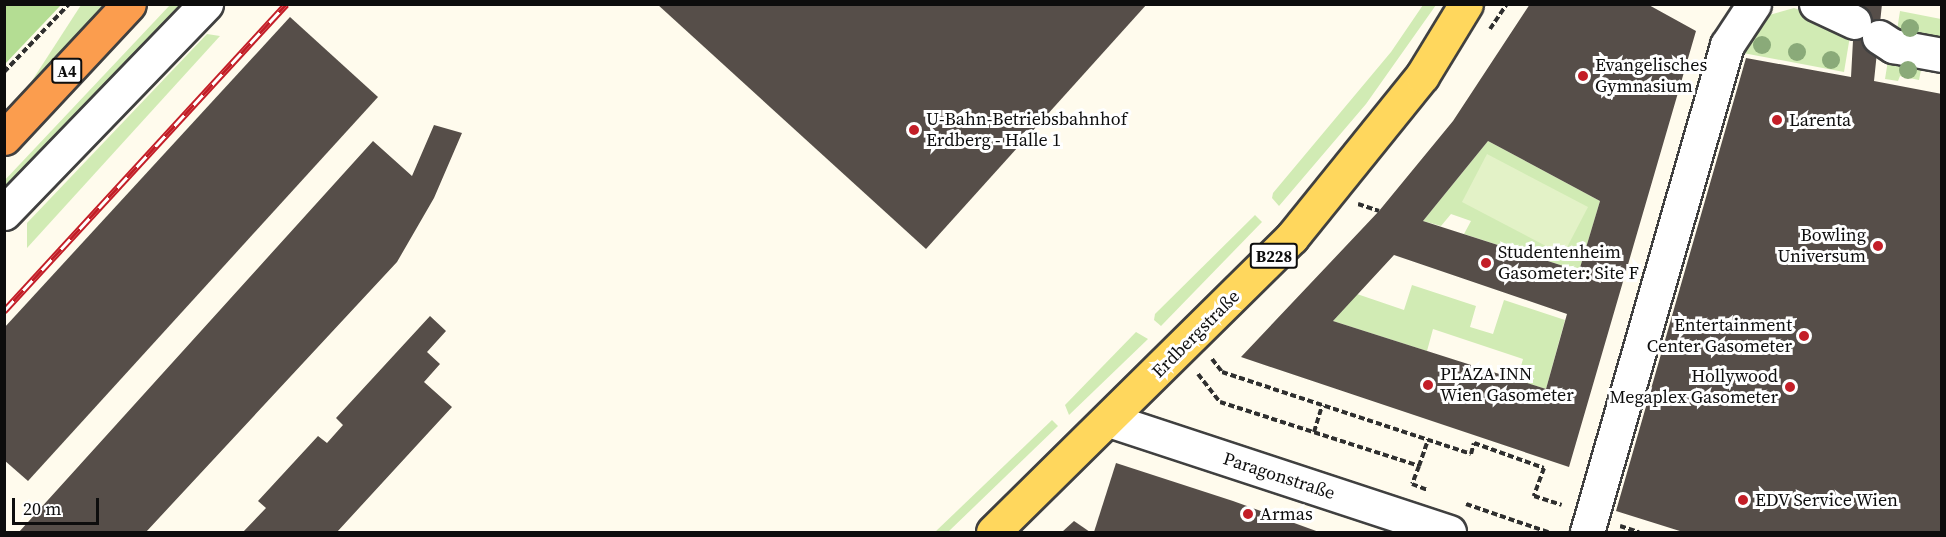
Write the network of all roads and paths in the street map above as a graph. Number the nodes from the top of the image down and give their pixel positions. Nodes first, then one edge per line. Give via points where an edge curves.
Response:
1 (69, 4) edge
2 (129, 4) edge
3 (206, 4) edge
4 (1466, 4) edge
5 (1754, 4) edge
6 (1815, 4) edge
7 (1941, 56) edge
8 (4, 72) edge
9 (4, 138) edge
10 (4, 213) edge
11 (1212, 359) dead end
12 (1197, 374) dead end
13 (1322, 405) junction
14 (1109, 420) junction
15 (1314, 432) junction
16 (1428, 440) junction
17 (1419, 466) junction
18 (1432, 491) dead end
19 (1463, 503) dead end
20 (1589, 524) edge
21 (993, 532) edge
22 (1449, 532) edge
23 (1548, 532) edge

1 - 8 path
2 - 9 highway, A4
3 - 10 street
4 - 14 main road, Erdbergstraße / B228 via 1422,76 1293,237
5 - 20 street via 1727,45
6 - 7 street via 1893,46
11 - 13 path via 1222,372
12 - 15 path via 1220,402
13 - 15 path
13 - 16 path
14 - 21 main road, Erdbergstraße / B228
14 - 22 street, Paragonstraße
15 - 17 path
16 - 17 path
16 - 20 path via 1471,454 1474,443 1544,468 1534,496
17 - 18 path via 1412,483
19 - 23 path

